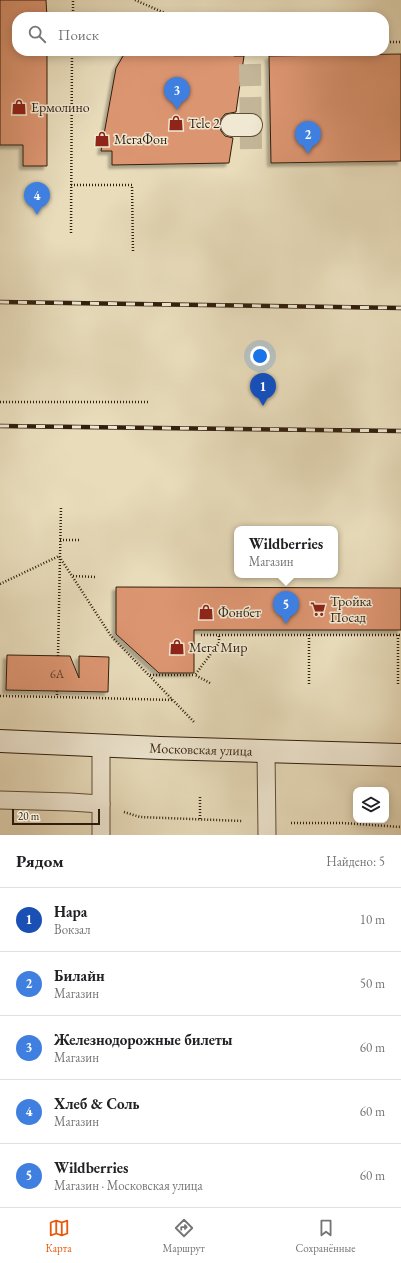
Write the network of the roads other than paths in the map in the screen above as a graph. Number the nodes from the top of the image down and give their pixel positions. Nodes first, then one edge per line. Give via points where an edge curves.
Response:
1 (0, 742) edge
2 (101, 746) junction
3 (266, 752) junction
4 (401, 755) edge
5 (0, 800) edge
6 (101, 804) junction
7 (266, 828) edge
8 (101, 835) edge

1 - 2 main road, Московская улица
2 - 3 main road, Московская улица
2 - 6 lane
3 - 4 main road, Московская улица
3 - 7 lane
5 - 6 lane
6 - 8 lane

